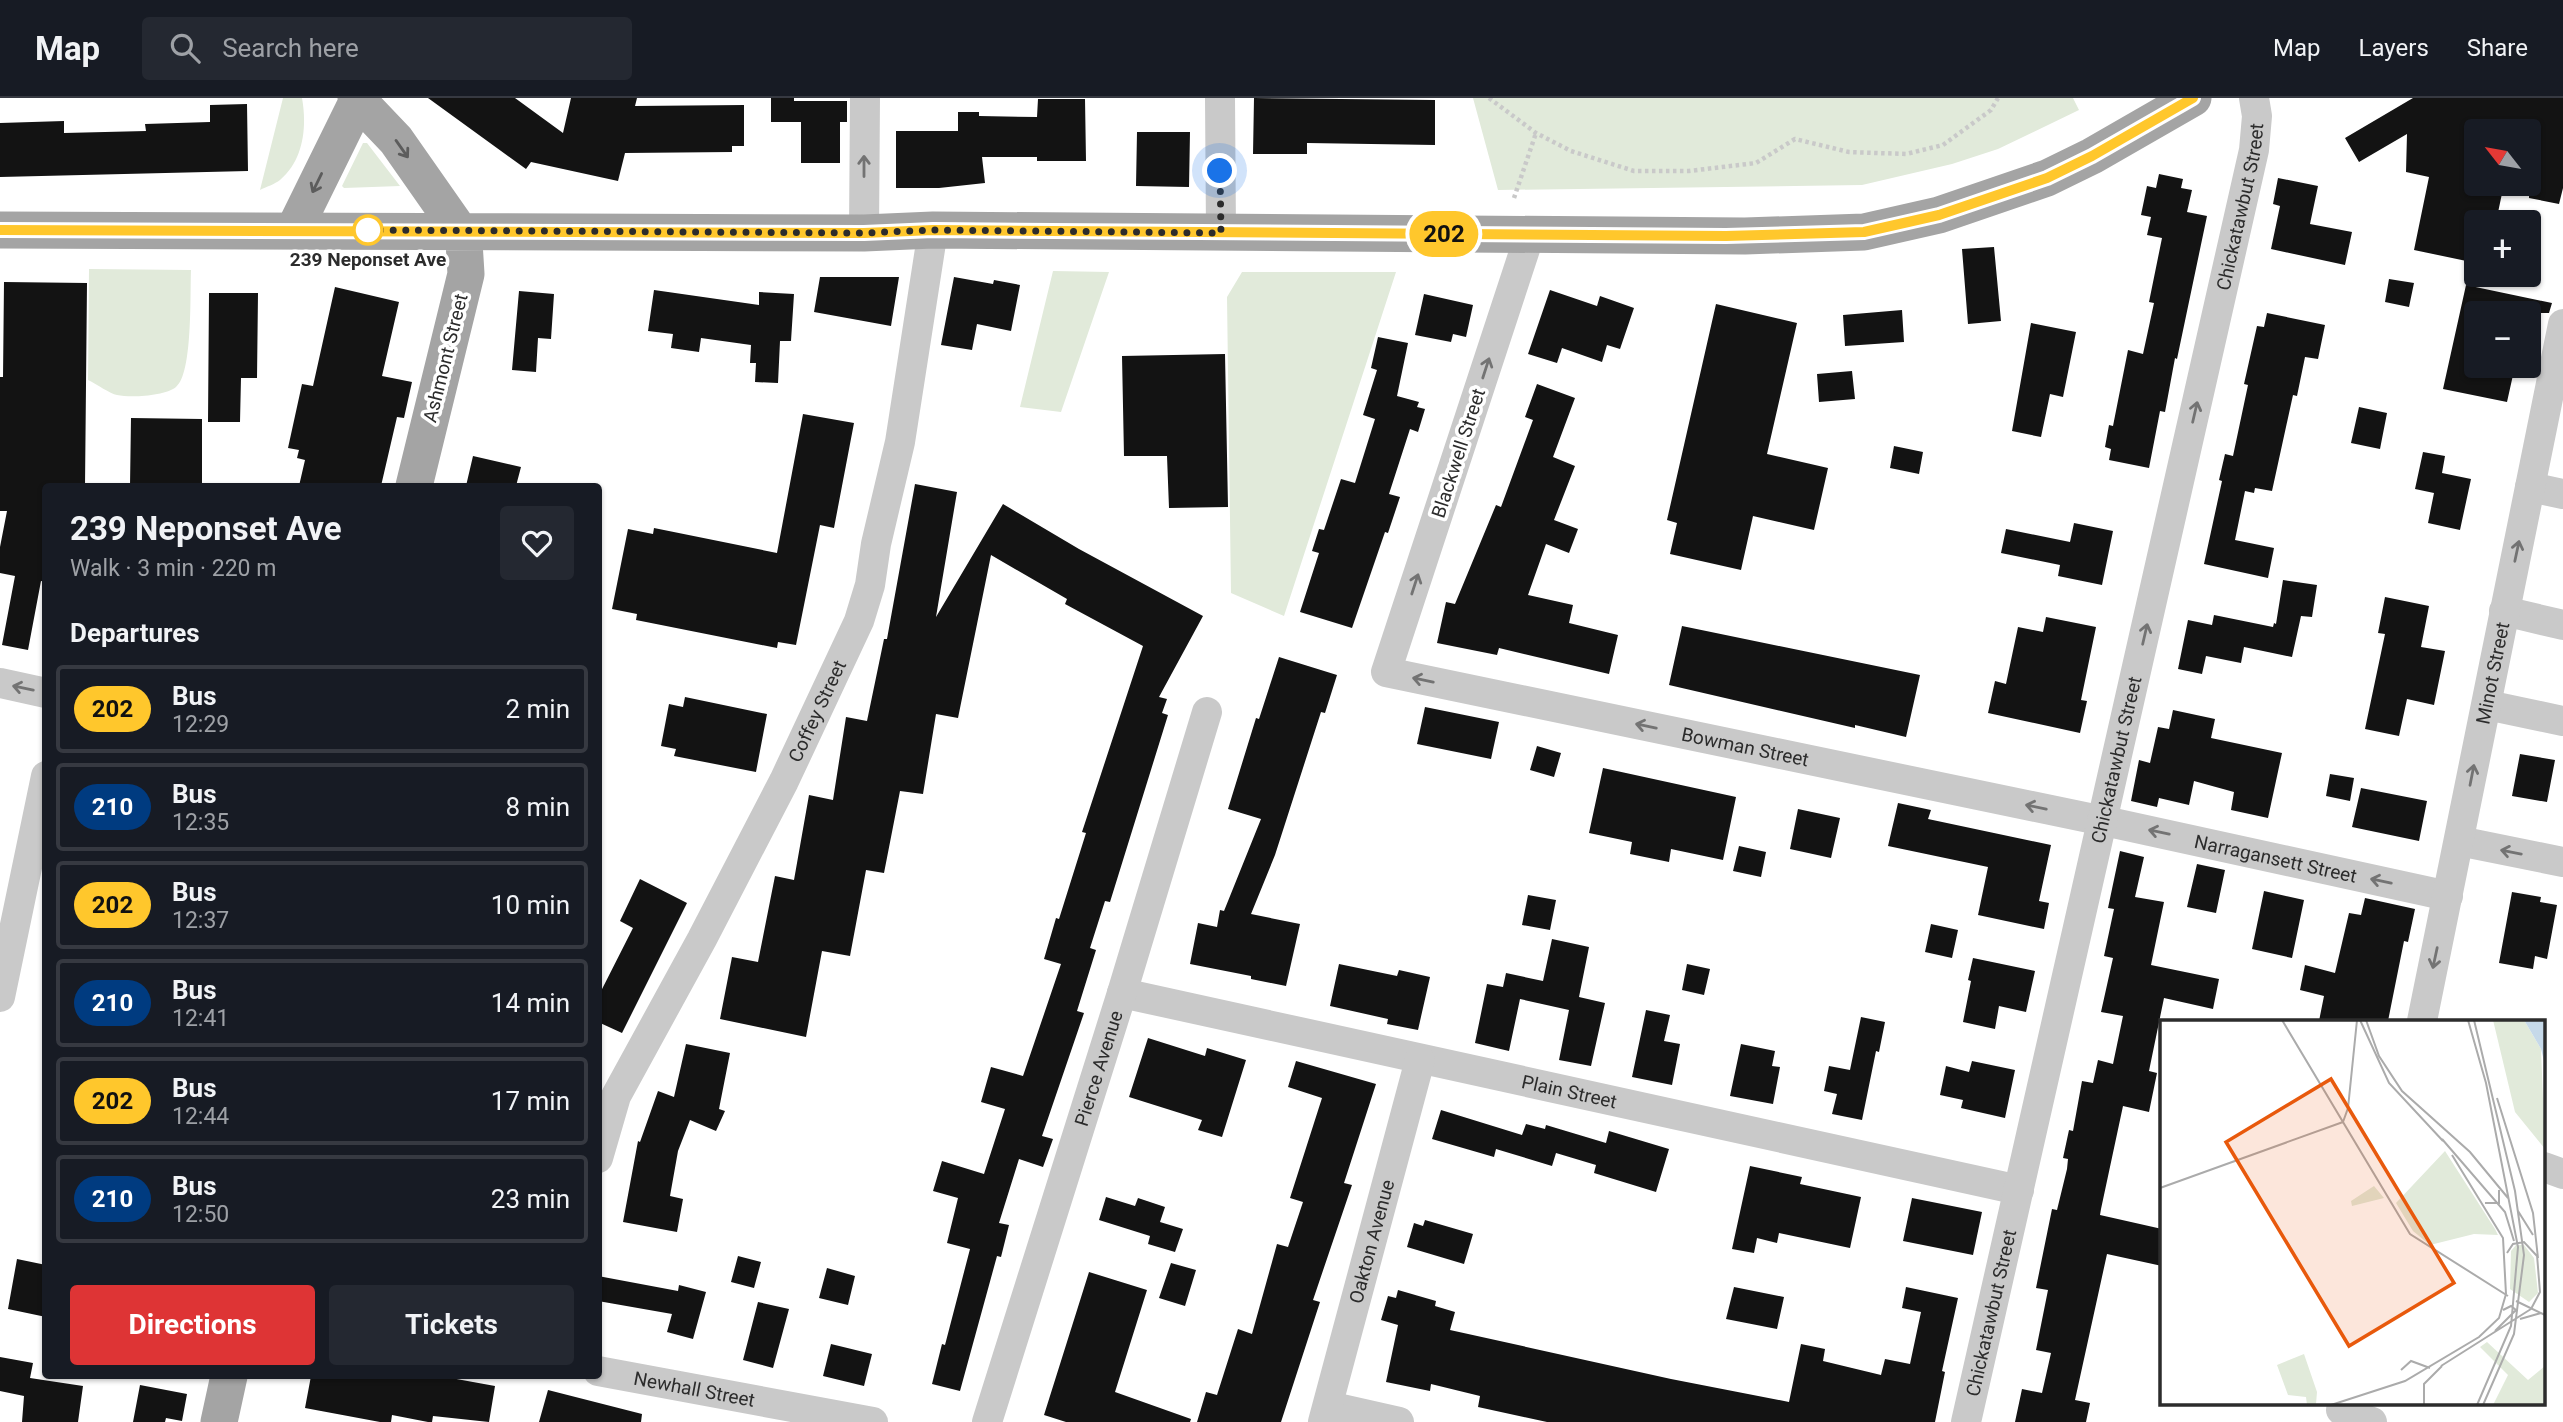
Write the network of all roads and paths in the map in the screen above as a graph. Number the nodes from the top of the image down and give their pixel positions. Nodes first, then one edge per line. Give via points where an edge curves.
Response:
1 (865, 98) edge
2 (1220, 98) edge
3 (1489, 98) edge
4 (1998, 98) edge
5 (2193, 98) edge
6 (2254, 98) edge
7 (357, 99) edge
8 (1536, 133) junction
9 (1514, 198) dead end
10 (0, 230) edge
11 (294, 230) junction
12 (459, 230) junction
13 (933, 230) junction
14 (864, 233) junction
15 (1221, 233) junction
16 (1530, 234) junction
17 (2563, 324) edge
18 (415, 483) edge
19 (2530, 487) junction
20 (2563, 494) edge
21 (2504, 611) junction
22 (2563, 625) edge
23 (1386, 672) joint
24 (0, 683) edge
25 (42, 692) edge
26 (2487, 705) junction
27 (1207, 712) dead end
28 (2563, 720) edge
29 (42, 794) edge
30 (2103, 820) junction
31 (2459, 841) junction
32 (2563, 862) edge
33 (2448, 896) junction
34 (1, 983) edge
35 (1122, 993) junction
36 (2422, 1020) edge
37 (1420, 1060) junction
38 (602, 1144) edge
39 (2546, 1168) edge
40 (2563, 1174) edge
41 (2019, 1190) junction
42 (602, 1372) edge
43 (228, 1379) edge
44 (2341, 1412) edge
45 (778, 1413) edge
46 (1326, 1414) edge
47 (219, 1422) edge
48 (873, 1422) edge
49 (987, 1422) edge
50 (1399, 1422) edge
51 (1966, 1422) edge
52 (2372, 1422) edge

14 -> 1 street
2 - 15 street
3 - 8 path
4 - 8 path via 1991,110 1943,145 1906,154 1849,152 1796,139 1756,163 1689,171 1634,171
5 - 16 main road via 2047,178 1939,215 1864,232
30 -> 6 street, Chickatawbut Street via 2254,150
7 -> 11 main road
7 -> 12 main road via 396,140
8 - 9 path
10 - 11 main road
11 - 12 main road
12 - 14 main road
12 - 18 main road, Ashmont Street via 466,274
13 - 14 main road
13 - 15 main road
13 - 38 street, Coffey Street via 900,442 859,621 784,781 616,1096
15 - 16 main road
23 -> 16 street, Blackwell Street
17 - 19 street, Minot Street
19 - 20 street
21 -> 19 street, Minot Street
21 - 22 street
21 - 26 street, Minot Street
30 -> 23 street, Bowman Street
25 -> 24 street
26 - 28 street
31 -> 26 street, Minot Street
27 - 35 street, Pierce Avenue
29 - 34 street
33 -> 30 street, Narragansett Street
30 - 41 street, Chickatawbut Street
32 -> 31 street
31 - 33 street, Minot Street
33 -> 36 street, Minot Street
35 - 37 street, Plain Street
35 - 49 street, Pierce Avenue
37 - 41 street, Plain Street
37 - 46 street, Oakton Avenue
39 - 40 street
41 - 51 street, Chickatawbut Street
42 - 45 street, Newhall Street
43 - 47 main road
44 - 52 street
45 - 48 street, Newhall Street
46 - 50 street

